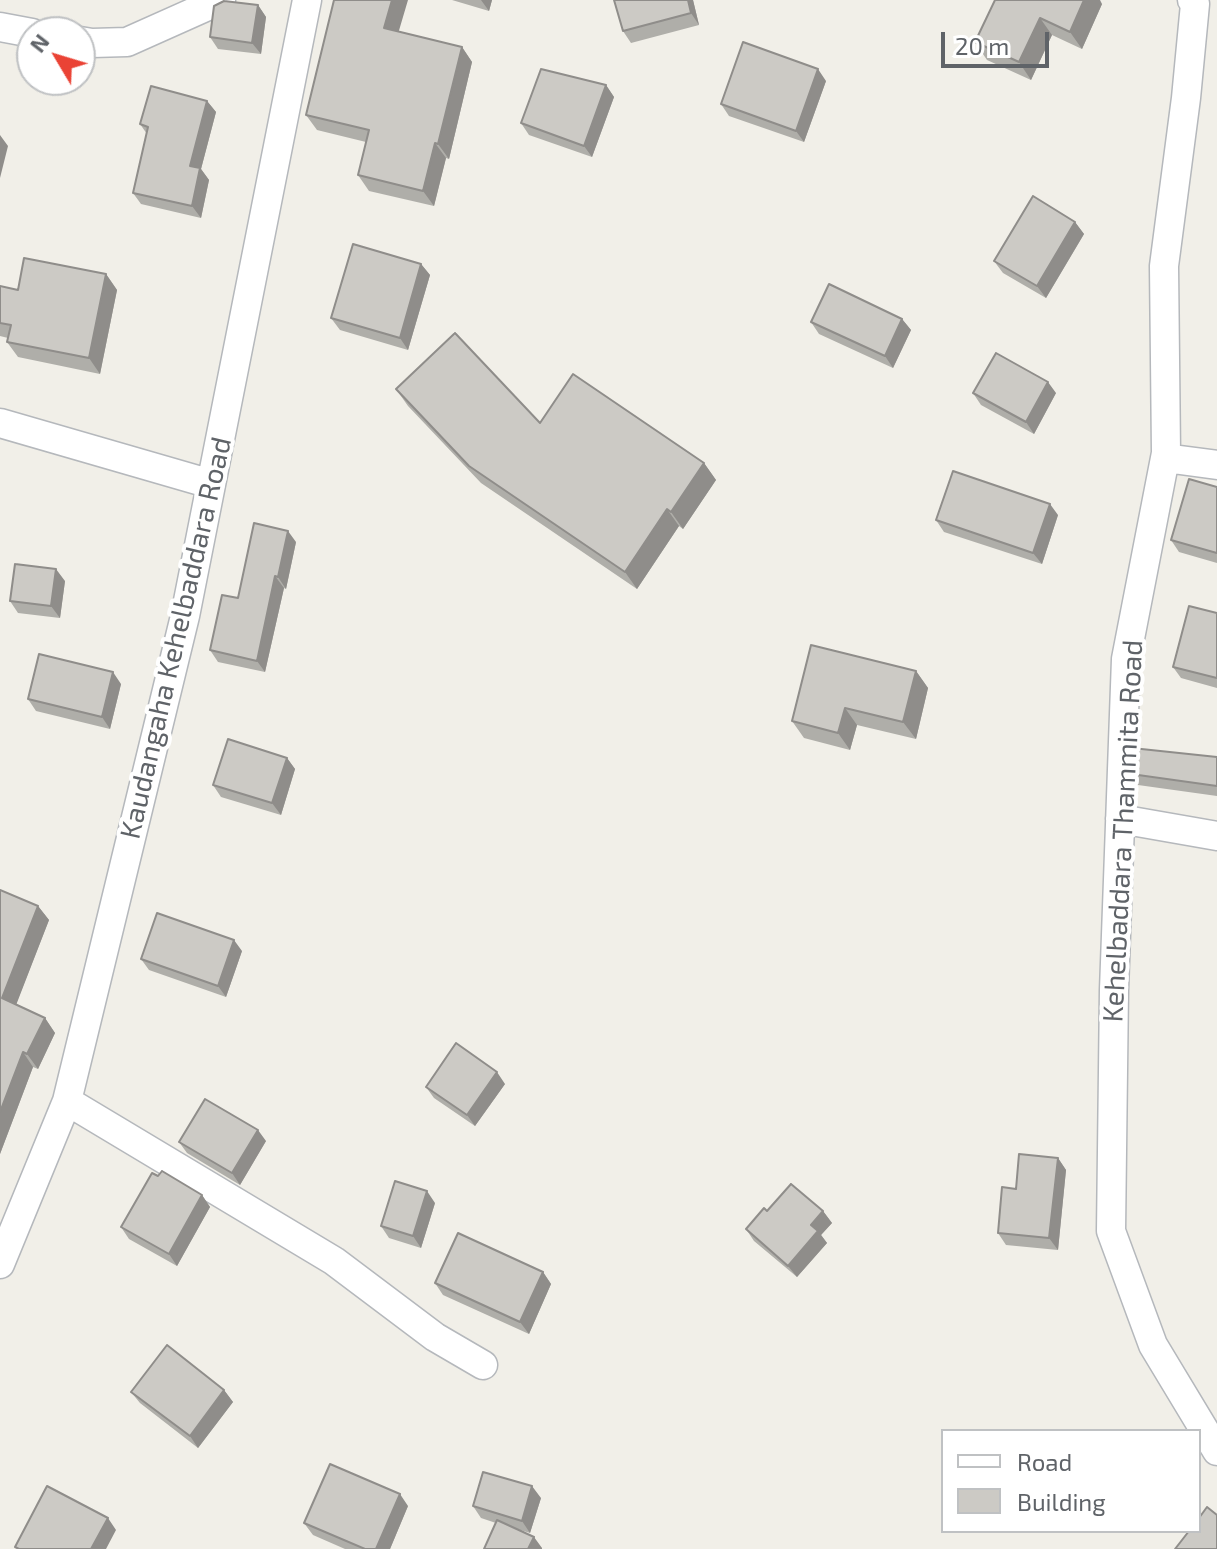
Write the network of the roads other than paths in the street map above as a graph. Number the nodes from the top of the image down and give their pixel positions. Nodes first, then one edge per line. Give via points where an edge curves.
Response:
1 (221, 0) edge
2 (307, 0) edge
3 (1192, 0) edge
4 (96, 43) edge
5 (0, 423) edge
6 (1165, 458) junction
7 (1217, 465) edge
8 (211, 484) junction
9 (1120, 819) junction
10 (1217, 836) edge
11 (67, 1101) junction
12 (0, 1264) edge
13 (483, 1365) dead end
14 (1217, 1451) edge

1 - 4 street via 127,42
2 - 8 street, Kaudangaha Kehelbaddara Road
3 - 6 street, Kehelbaddara Thammita Road via 1186,98 1164,266
5 - 8 street
6 - 7 street
6 - 9 street, Kehelbaddara Thammita Road via 1126,659
8 - 11 street, Kaudangaha Kehelbaddara Road via 185,616
9 - 10 street
9 - 14 street, Kehelbaddara Thammita Road via 1111,1231 1153,1345
11 - 12 street, Kaudangaha Kehelbaddara Road
11 - 13 street via 334,1261 435,1337

